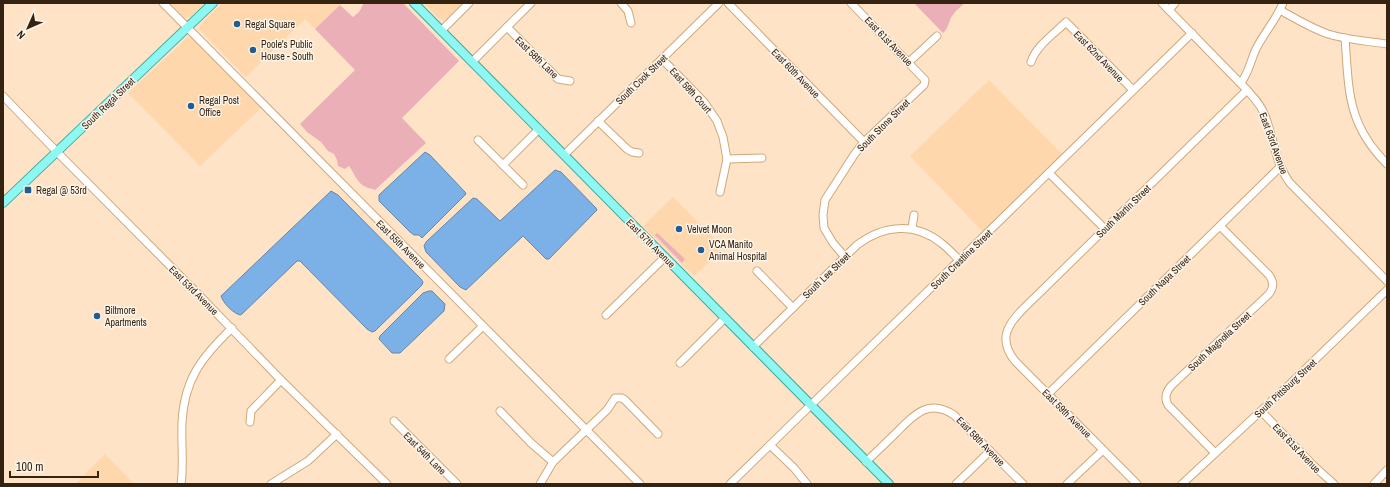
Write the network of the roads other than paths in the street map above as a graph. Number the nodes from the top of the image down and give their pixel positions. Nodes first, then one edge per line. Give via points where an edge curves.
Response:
1 (163, 3) edge
2 (213, 3) edge
3 (414, 3) edge
4 (469, 3) edge
5 (531, 3) edge
6 (621, 3) edge
7 (719, 3) edge
8 (728, 3) edge
9 (851, 3) edge
10 (1162, 3) edge
11 (1175, 3) edge
12 (1282, 7) edge
13 (1169, 10) junction
14 (631, 22) dead end
15 (507, 27) junction
16 (187, 28) junction
17 (441, 31) junction
18 (1192, 33) junction
19 (937, 36) dead end
20 (1345, 38) junction
21 (1387, 44) edge
22 (662, 59) junction
23 (472, 62) junction
24 (909, 62) junction
25 (1031, 62) dead end
26 (925, 80) joint
27 (570, 81) dead end
28 (1241, 83) junction
29 (1133, 90) junction
30 (1247, 90) junction
31 (3, 96) edge
32 (598, 121) junction
33 (539, 129) junction
34 (478, 140) dead end
35 (864, 142) junction
36 (57, 152) junction
37 (639, 153) dead end
38 (564, 155) junction
39 (762, 158) dead end
40 (727, 159) junction
41 (1387, 164) edge
42 (503, 165) junction
43 (1280, 167) junction
44 (1049, 173) junction
45 (523, 185) dead end
46 (720, 192) dead end
47 (3, 203) edge
48 (914, 215) dead end
49 (1220, 226) junction
50 (912, 228) junction
51 (1104, 229) junction
52 (845, 256) junction
53 (665, 257) junction
54 (959, 260) junction
55 (757, 272) dead end
56 (1387, 281) edge
57 (1387, 290) edge
58 (793, 308) junction
59 (606, 315) dead end
60 (725, 318) junction
61 (483, 326) junction
62 (232, 328) junction
63 (1006, 338) joint
64 (753, 347) junction
65 (449, 359) dead end
66 (680, 363) dead end
67 (281, 380) junction
68 (1048, 394) junction
69 (811, 405) junction
70 (1261, 411) junction
71 (500, 412) dead end
72 (394, 421) dead end
73 (250, 422) dead end
74 (586, 430) junction
75 (337, 434) junction
76 (658, 434) dead end
77 (770, 445) junction
78 (1103, 450) junction
79 (990, 451) junction
80 (1215, 453) junction
81 (553, 462) junction
82 (866, 462) junction
83 (1387, 470) edge
84 (181, 484) edge
85 (270, 484) edge
86 (387, 484) edge
87 (457, 484) edge
88 (540, 484) edge
89 (640, 484) edge
90 (730, 484) edge
91 (807, 484) edge
92 (889, 484) edge
93 (956, 484) edge
94 (1023, 484) edge
95 (1067, 484) edge
96 (1137, 484) edge
97 (1182, 484) edge
98 (1334, 484) edge
99 (1374, 484) edge

1 - 16 street, East 55th Avenue
2 - 16 main road, South Regal Street
3 - 17 main road, East 57th Avenue
4 - 17 street
5 - 15 street
6 - 14 street via 628,11
7 - 22 street, South Cook Street
8 - 35 street, East 60th Avenue
9 - 24 street, East 61st Avenue
10 - 13 street, East 63rd Avenue
11 - 13 street
12 - 20 street via 1301,22 1328,34
12 - 28 street via 1257,48
13 - 18 street, East 63rd Avenue
15 - 23 street
15 - 27 street, East 58th Lane via 558,79
16 - 36 main road, South Regal Street
16 - 61 street, East 55th Avenue
17 - 23 main road, East 57th Avenue
18 - 28 street, East 63rd Avenue
18 - 29 street, South Crestline Street
19 - 24 street
20 - 21 street
20 - 41 street via 1352,107 1368,142
22 - 32 street, South Cook Street
22 - 40 street, East 59th Court via 712,112 723,137
23 - 33 main road, East 57th Avenue
24 - 26 street, East 61st Avenue
25 - 29 street, East 62nd Avenue via 1037,50 1066,22
26 - 35 street, South Stone Street via 924,85
28 - 30 street, East 63rd Avenue
29 - 44 street, South Crestline Street
30 - 43 street, East 63rd Avenue via 1266,116
30 - 51 street, South Martin Street
31 - 36 street, East 53rd Avenue
32 - 37 street via 627,149
32 - 38 street, South Cook Street
33 - 38 main road, East 57th Avenue
33 - 42 street
34 - 42 street
35 - 52 street, South Stone Street via 825,200 824,228
36 - 47 main road, South Regal Street
36 - 62 street, East 53rd Avenue
38 - 53 main road, East 57th Avenue
39 - 40 street
40 - 46 street, East 59th Court
42 - 45 street
43 - 49 street, South Napa Street
43 - 56 street, East 63rd Avenue via 1296,189
44 - 51 street
44 - 54 street, South Crestline Street
48 - 50 street
49 - 68 street, South Napa Street
49 - 80 street, South Magnolia Street via 1269,274 1274,285 1269,294 1171,386 1165,397 1168,405
50 - 52 street, South Lee Street via 875,234
50 - 54 street, South Lee Street via 937,240
51 - 63 street, South Martin Street via 1013,320
52 - 58 street, South Lee Street
53 - 59 street
53 - 60 main road, East 57th Avenue
54 - 69 street, South Crestline Street
55 - 58 street
57 - 70 street, South Pittsburg Street
58 - 64 street, South Lee Street
60 - 64 main road, East 57th Avenue
60 - 66 street
61 - 65 street
61 - 74 street, East 55th Avenue
62 - 67 street, East 53rd Avenue
62 - 84 street via 198,364 184,400
63 - 68 street, East 59th Avenue via 1011,356
64 - 69 main road, East 57th Avenue
67 - 73 street via 251,411
67 - 75 street, East 53rd Avenue
68 - 78 street, East 59th Avenue
69 - 77 street, South Crestline Street
69 - 82 main road, East 57th Avenue
70 - 80 street, South Pittsburg Street
70 - 98 street, East 61st Avenue
71 - 81 street
72 - 87 street, East 54th Lane
74 - 76 street via 618,397 625,400
74 - 81 street
74 - 89 street, East 55th Avenue
75 - 85 street via 308,461
75 - 86 street, East 53rd Avenue
77 - 90 street, South Crestline Street
77 - 91 street
78 - 95 street
78 - 96 street, East 59th Avenue
79 - 82 street, East 58th Avenue via 954,415 933,408 913,416
79 - 93 street
79 - 94 street, East 58th Avenue
80 - 97 street, South Pittsburg Street
81 - 88 street
82 - 92 main road, East 57th Avenue
83 - 99 street

